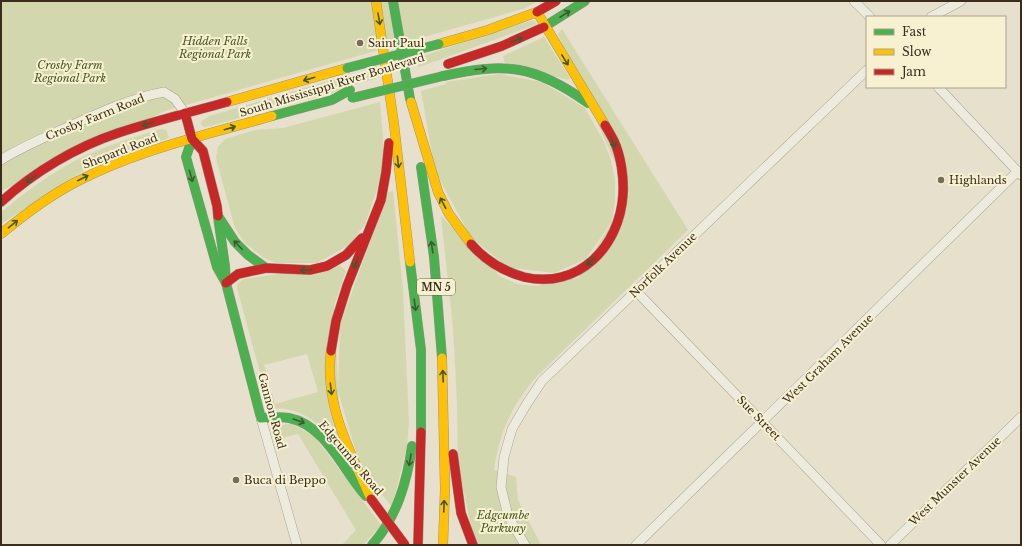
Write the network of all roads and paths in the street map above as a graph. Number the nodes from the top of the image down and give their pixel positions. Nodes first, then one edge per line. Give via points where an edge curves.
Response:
1 (376, 1) edge
2 (394, 1) edge
3 (556, 1) edge
4 (585, 1) edge
5 (854, 1) edge
6 (961, 1) edge
7 (537, 12) junction
8 (869, 16) edge
9 (933, 16) edge
10 (544, 27) junction
11 (440, 66) dead end
12 (866, 71) edge
13 (418, 72) dead end
14 (939, 88) edge
15 (351, 94) junction
16 (411, 102) junction
17 (594, 108) junction
18 (185, 113) junction
19 (394, 124) junction
20 (192, 139) junction
21 (1, 160) edge
22 (1019, 173) edge
23 (1, 202) edge
24 (218, 216) junction
25 (371, 227) junction
26 (1, 234) edge
27 (266, 268) junction
28 (226, 283) junction
29 (636, 291) junction
30 (422, 409) junction
31 (1021, 417) edge
32 (261, 418) junction
33 (444, 418) junction
34 (762, 423) junction
35 (371, 499) junction
36 (297, 545) edge
37 (372, 545) edge
38 (405, 545) edge
39 (418, 545) edge
40 (443, 545) edge
41 (473, 545) edge
42 (525, 545) edge
43 (636, 545) edge
44 (881, 545) edge
45 (890, 545) edge

1 -> 19 main road, MN 5
2 - 16 main road, MN 5
3 - 7 main road, South Mississippi River Boulevard
10 -> 4 main road, South Mississippi River Boulevard
5 - 8 street
6 - 9 street
7 - 10 main road
7 -> 18 main road, South Mississippi River Boulevard, bridge via 439,44
11 -> 10 main road, South Mississippi River Boulevard via 496,49
10 -> 17 main road
12 - 29 street, Norfolk Avenue
13 - 15 main road, South Mississippi River Boulevard
14 - 22 street
15 -> 17 main road, bridge via 462,71 515,68 530,71 559,83
20 -> 15 main road, South Mississippi River Boulevard
17 -> 16 main road via 614,141 621,166 623,194 618,221 605,246 586,266 576,273 563,277 536,280 523,278 489,262 468,242 458,228 434,181
33 -> 16 main road, MN 5 via 434,257
18 - 20 main road, Gannon Road
18 - 21 street, Crosby Farm Road via 175,99 164,92 148,95 94,115
18 -> 23 main road, Shepard Road via 118,133 78,150 42,171
19 - 25 main road via 389,139 385,183
19 -> 30 main road, MN 5 via 421,350
20 - 24 main road, Gannon Road via 202,150
26 -> 20 main road, Shepard Road via 42,202 93,173 129,158
20 -> 28 main road, Gannon Road via 186,157 217,267
22 - 34 street, West Graham Avenue
27 -> 24 main road via 235,242
24 - 28 main road, Gannon Road via 226,266
25 -> 27 main road via 346,255 327,266 310,270
25 -> 35 main road via 341,304 333,339 330,375 331,392 340,430
27 - 28 main road via 238,274
28 - 32 main road, Gannon Road
29 - 34 street, Sue Street
29 - 42 street, Norfolk Avenue via 542,381 512,429 504,458 501,487 508,516
30 -> 37 main road via 399,500 383,533
30 - 39 main road, MN 5
31 - 45 street, West Munster Avenue
32 -> 35 main road, Edgcumbe Road via 288,418 306,423 313,428 359,489
32 - 36 street, Gannon Road
40 -> 33 main road, MN 5
33 - 41 main road via 455,460 461,513
34 - 43 street, West Graham Avenue
34 - 44 street, Sue Street
35 - 38 main road, Edgcumbe Road, bridge

